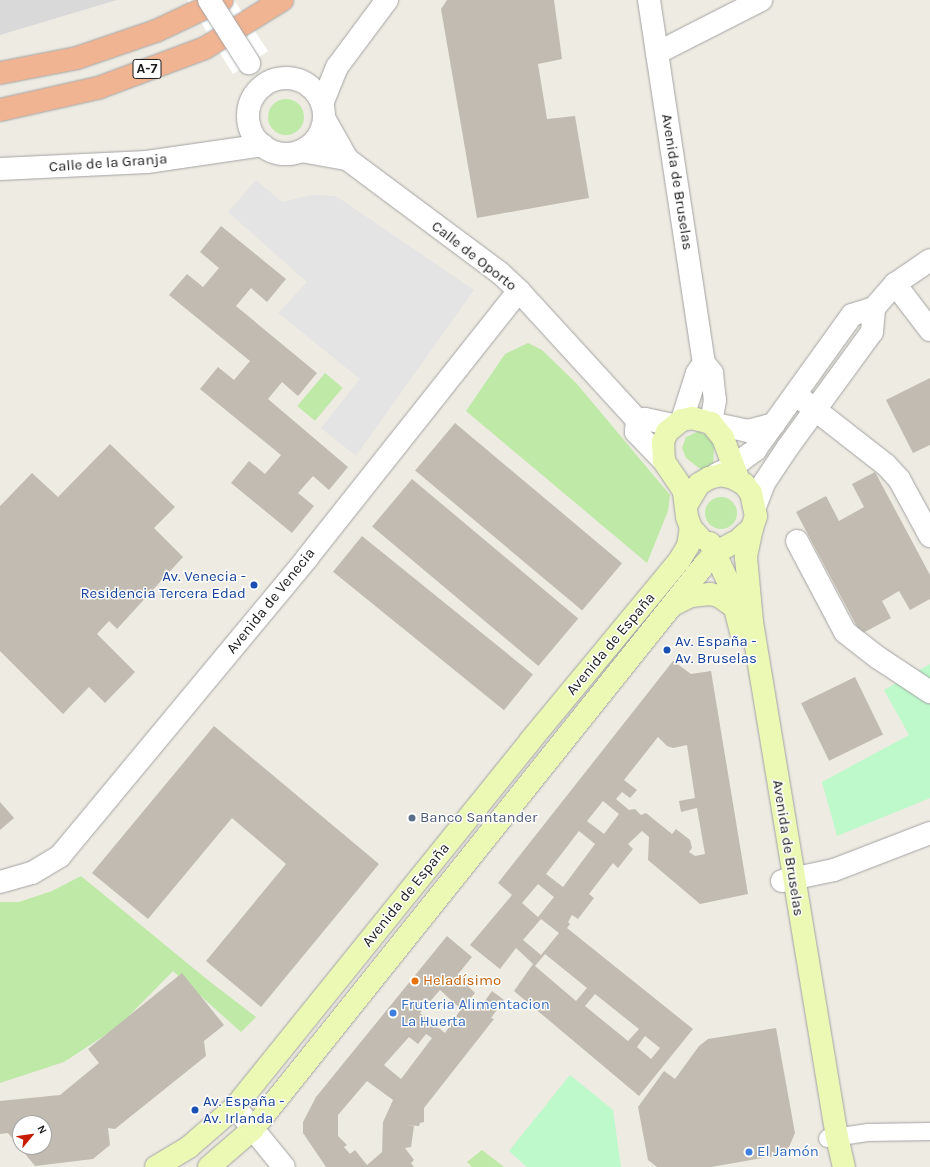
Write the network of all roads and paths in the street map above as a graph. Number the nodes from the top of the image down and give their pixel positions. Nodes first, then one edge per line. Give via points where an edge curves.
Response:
1 (210, 0) edge
2 (222, 0) edge
3 (282, 0) edge
4 (387, 0) edge
5 (650, 0) edge
6 (762, 0) edge
7 (657, 53) junction
8 (249, 63) junction
9 (337, 67) junction
10 (0, 73) edge
11 (275, 80) junction
12 (300, 81) junction
13 (254, 95) junction
14 (0, 110) edge
15 (323, 111) junction
16 (250, 125) junction
17 (263, 146) junction
18 (301, 151) junction
19 (216, 152) junction
20 (347, 159) junction
21 (0, 169) edge
22 (930, 260) edge
23 (895, 284) junction
24 (519, 291) junction
25 (874, 308) junction
26 (930, 330) edge
27 (704, 363) junction
28 (794, 395) junction
29 (816, 409) junction
30 (637, 420) junction
31 (678, 423) junction
32 (711, 423) junction
33 (774, 424) junction
34 (664, 461) junction
35 (736, 474) junction
36 (687, 504) junction
37 (756, 504) junction
38 (691, 528) junction
39 (752, 528) junction
40 (930, 536) edge
41 (797, 542) dead end
42 (719, 546) junction
43 (672, 606) junction
44 (736, 609) junction
45 (930, 692) edge
46 (930, 833) edge
47 (788, 879) junction
48 (0, 882) edge
49 (235, 1107) junction
50 (253, 1129) junction
51 (930, 1131) edge
52 (832, 1138) junction
53 (156, 1167) edge
54 (209, 1167) edge
55 (284, 1167) edge
56 (832, 1167) edge
57 (844, 1167) edge

1 - 8 street, bridge
2 - 10 highway, A-7 via 156,31 78,58
3 - 14 highway, A-7 via 205,48 98,88
4 - 9 street
5 - 7 street, Avenida de Bruselas
6 - 7 street
7 - 27 street, Avenida de Bruselas
8 - 11 street
8 - 13 street via 254,78
9 - 12 street via 319,76
9 - 15 street
11 - 12 street
11 - 13 street
12 - 15 street via 314,91
13 - 16 street via 249,115
15 - 18 street via 318,138
15 - 20 street, Calle de Oporto
16 - 17 street
16 - 19 street
17 - 18 street via 279,154
17 - 19 street, Calle de la Granja
18 - 20 street, Calle de Oporto
19 - 21 street, Calle de la Granja via 147,162
20 - 24 street, Calle de Oporto via 500,273
22 - 23 street
23 - 25 street
23 - 26 street
24 - 30 street, Calle de Oporto
24 - 48 street, Avenida de Venecia via 307,558 60,856 32,873
25 - 28 street via 852,316
25 - 29 street via 872,332
27 - 31 street via 697,373
27 - 32 street, Avenida de Bruselas via 712,373 715,400
28 - 29 street
28 - 33 street
29 - 37 street via 764,484
29 - 40 street via 886,465 899,479
30 - 31 street
30 - 34 street, Calle de Oporto via 636,432
31 - 32 main road via 692,418
31 - 34 main road via 663,442
32 - 33 street via 748,431
32 - 35 main road via 723,438
33 - 35 street
34 - 36 main road via 684,491
35 - 36 main road via 709,478 699,484 691,493
35 - 37 main road via 752,493
36 - 38 main road
37 - 39 main road
38 - 42 main road via 699,537
38 - 49 main road, Avenida de España via 688,546 679,561 530,741
39 - 42 main road via 744,537
39 - 47 main road, Avenida de Bruselas via 746,557 752,622
41 - 45 street via 844,632 877,658
42 - 43 main road, Avenida de España
42 - 44 main road, Avenida de Bruselas
43 - 44 main road via 691,596 710,594 719,596
43 - 50 main road, Avenida de España
44 - 47 main road, Avenida de Bruselas
46 - 47 street via 834,870
47 - 52 main road, Avenida de Bruselas
49 - 50 street
49 - 53 main road, Avenida de España via 189,1147
50 - 54 main road, Avenida de España
50 - 55 street
51 - 52 street via 867,1132
52 - 56 main road, Avenida de Bruselas
52 - 57 main road, Avenida de Bruselas

